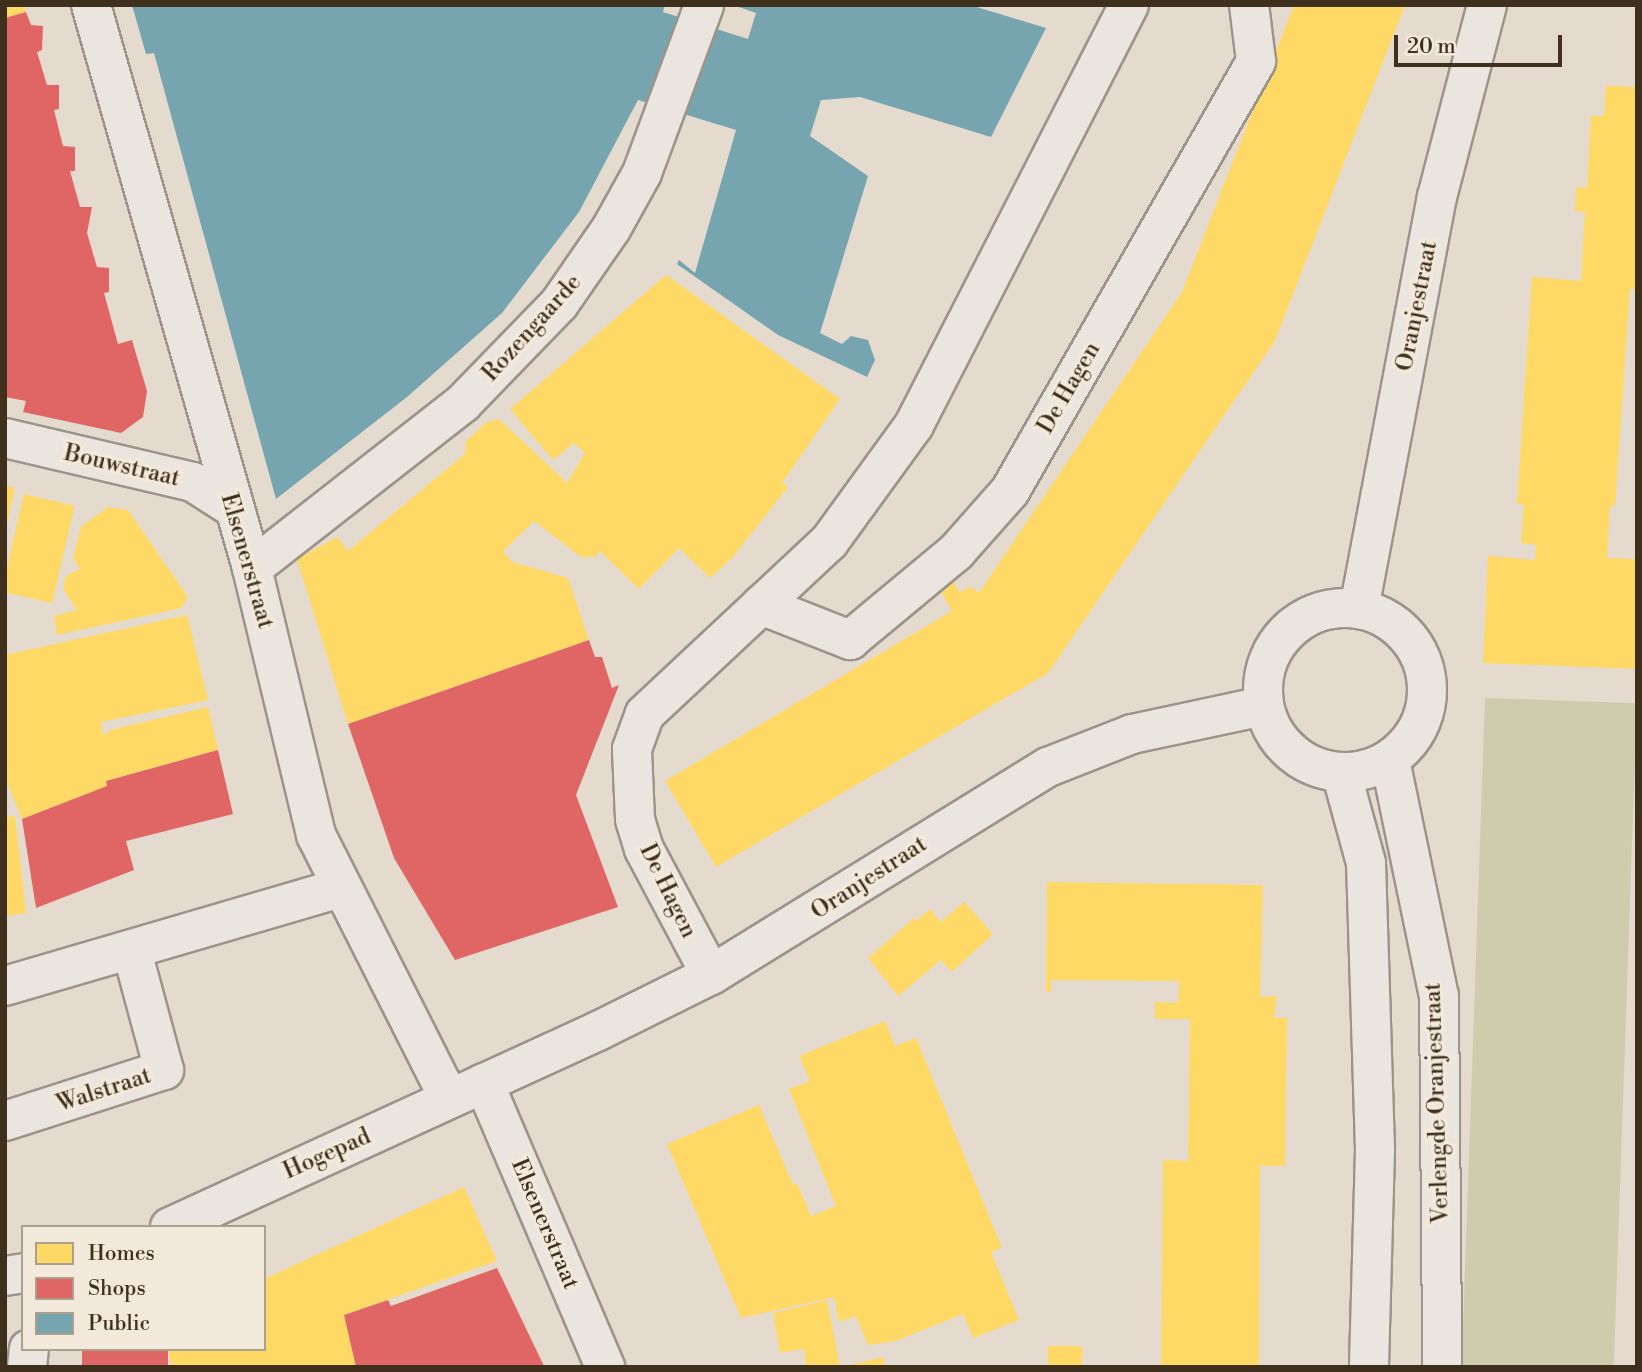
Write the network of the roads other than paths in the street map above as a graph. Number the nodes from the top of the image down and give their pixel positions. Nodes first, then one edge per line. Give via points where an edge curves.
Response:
1 (91, 5) edge
2 (704, 5) edge
3 (1129, 5) edge
4 (1249, 5) edge
5 (1487, 5) edge
6 (5, 438) edge
7 (232, 508) junction
8 (252, 568) junction
9 (761, 605) junction
10 (1359, 609) junction
11 (1264, 706) junction
12 (1390, 760) junction
13 (1341, 772) junction
14 (340, 888) junction
15 (132, 951) junction
16 (711, 975) junction
17 (5, 986) edge
18 (484, 1083) junction
19 (449, 1098) junction
20 (5, 1121) edge
21 (174, 1225) edge
22 (605, 1367) edge
23 (1369, 1367) edge
24 (1442, 1367) edge

1 - 7 street, Elsenerstraat
2 - 8 street, Rozengaarde via 642,173 611,229 559,304 463,402
3 - 9 street, De Hagen via 914,425 845,523
4 - 9 street, De Hagen via 1256,61 1010,491 956,552 850,640
5 - 10 street, Oranjestraat via 1437,197
6 - 7 street, Bouwstraat via 193,482
7 - 8 street, Elsenerstraat
8 - 14 street, Elsenerstraat via 316,835
9 - 16 street, De Hagen via 645,714 632,749 635,819 644,849
10 - 11 street via 1320,612 1286,633 1267,667
10 - 12 street via 1390,621 1405,636 1427,674 1427,707 1413,737
11 - 13 street via 1272,727 1300,759
11 - 16 street, Oranjestraat via 1132,734 1048,767
12 - 13 street via 1366,770
12 - 24 street, Verlengde Oranjestraat via 1439,996
13 - 23 street via 1366,863 1375,1150
14 - 15 street
14 - 19 street, Elsenerstraat
15 - 17 street
15 - 20 street, Walstraat via 164,1070
16 - 18 street, Oranjestraat
18 - 19 street, Hogepad
18 - 22 street, Elsenerstraat
19 - 21 street, Hogepad

